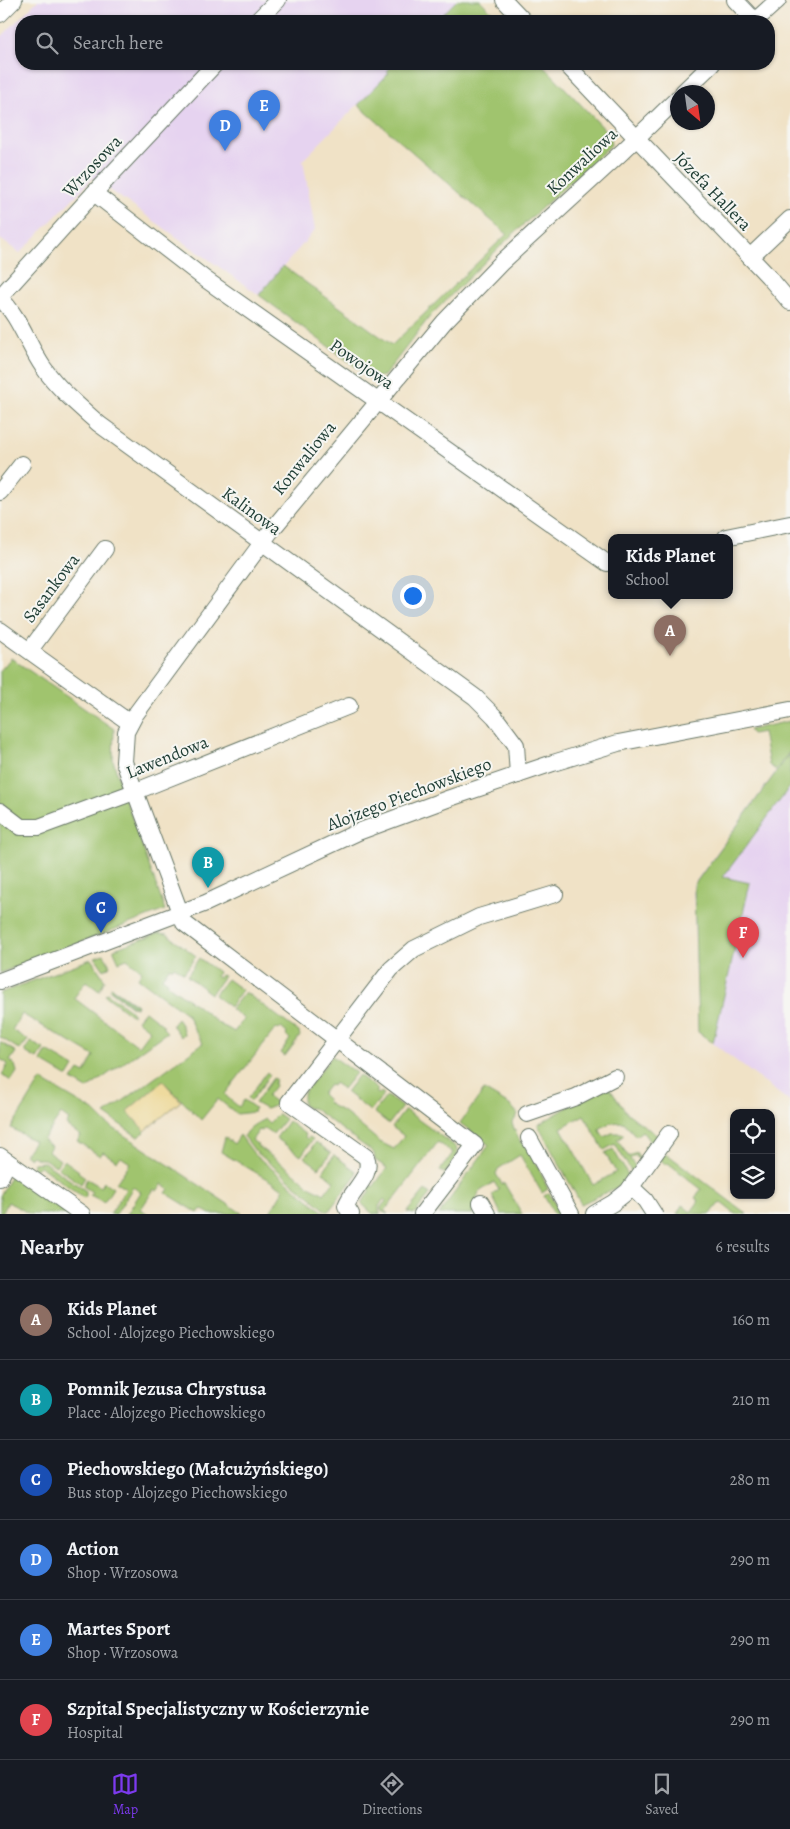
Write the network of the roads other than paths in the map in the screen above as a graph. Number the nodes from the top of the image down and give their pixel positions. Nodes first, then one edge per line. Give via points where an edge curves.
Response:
1 (14, 0) edge
2 (278, 0) edge
3 (504, 0) edge
4 (735, 0) edge
5 (778, 0) edge
6 (0, 14) edge
7 (263, 15) edge
8 (518, 15) edge
9 (749, 15) edge
10 (762, 15) edge
11 (209, 70) edge
12 (572, 70) edge
13 (706, 70) edge
14 (690, 85) edge
15 (670, 106) edge
16 (636, 139) junction
17 (94, 193) junction
18 (790, 219) edge
19 (750, 257) junction
20 (0, 298) edge
21 (790, 302) edge
22 (378, 400) junction
23 (22, 464) dead end
24 (0, 492) edge
25 (790, 524) edge
26 (733, 536) edge
27 (261, 542) junction
28 (105, 549) dead end
29 (608, 563) edge
30 (0, 630) edge
31 (30, 650) junction
32 (349, 706) dead end
33 (790, 710) edge
34 (130, 723) junction
35 (518, 775) junction
36 (134, 792) junction
37 (0, 811) edge
38 (555, 894) dead end
39 (180, 913) junction
40 (0, 981) edge
41 (337, 1039) junction
42 (615, 1077) dead end
43 (527, 1114) dead end
44 (670, 1134) dead end
45 (529, 1138) dead end
46 (4, 1159) edge
47 (0, 1178) edge
48 (631, 1187) junction
49 (82, 1214) edge
50 (351, 1214) edge
51 (422, 1214) edge
52 (571, 1214) edge
53 (594, 1214) edge
54 (654, 1214) edge

1 - 6 street
2 - 7 street
3 - 8 street
4 - 9 street
5 - 10 street
11 - 17 street, Wrzosowa
12 - 16 street, Józefa Hallera
13 - 14 street
15 - 16 street, Konwaliowa
16 - 19 street, Józefa Hallera
16 - 22 street, Konwaliowa via 484,279
17 - 20 street, Wrzosowa
17 - 22 street, Powojowa via 205,279
18 - 19 street
19 - 21 street, Józefa Hallera
20 - 27 street, Kalinowa via 43,367 71,399 119,439
22 - 27 street, Konwaliowa
22 - 29 street, Powojowa
23 - 24 street
25 - 26 street
27 - 34 street, Konwaliowa
27 - 35 street, Kalinowa via 475,697 516,745
28 - 31 street, Sasankowa
30 - 31 street, Sasankowa
31 - 34 street, Sasankowa
32 - 36 street, Lawendowa
33 - 35 street, Alojzego Piechowskiego via 618,743
34 - 36 street, Konwaliowa via 123,753
35 - 39 street, Alojzego Piechowskiego via 381,823
36 - 37 street, Lawendowa via 39,827 21,827
36 - 39 street, Konwaliowa
38 - 41 street via 479,917 414,948 391,968
39 - 40 street, Alojzego Piechowskiego
39 - 41 street, Konwaliowa via 190,928
41 - 50 street via 289,1102 366,1158 368,1171 346,1206
41 - 51 street, Konwaliowa via 475,1145
42 - 43 street via 576,1097
44 - 48 street
45 - 52 street
46 - 47 street
46 - 49 street
48 - 53 street
48 - 54 street

